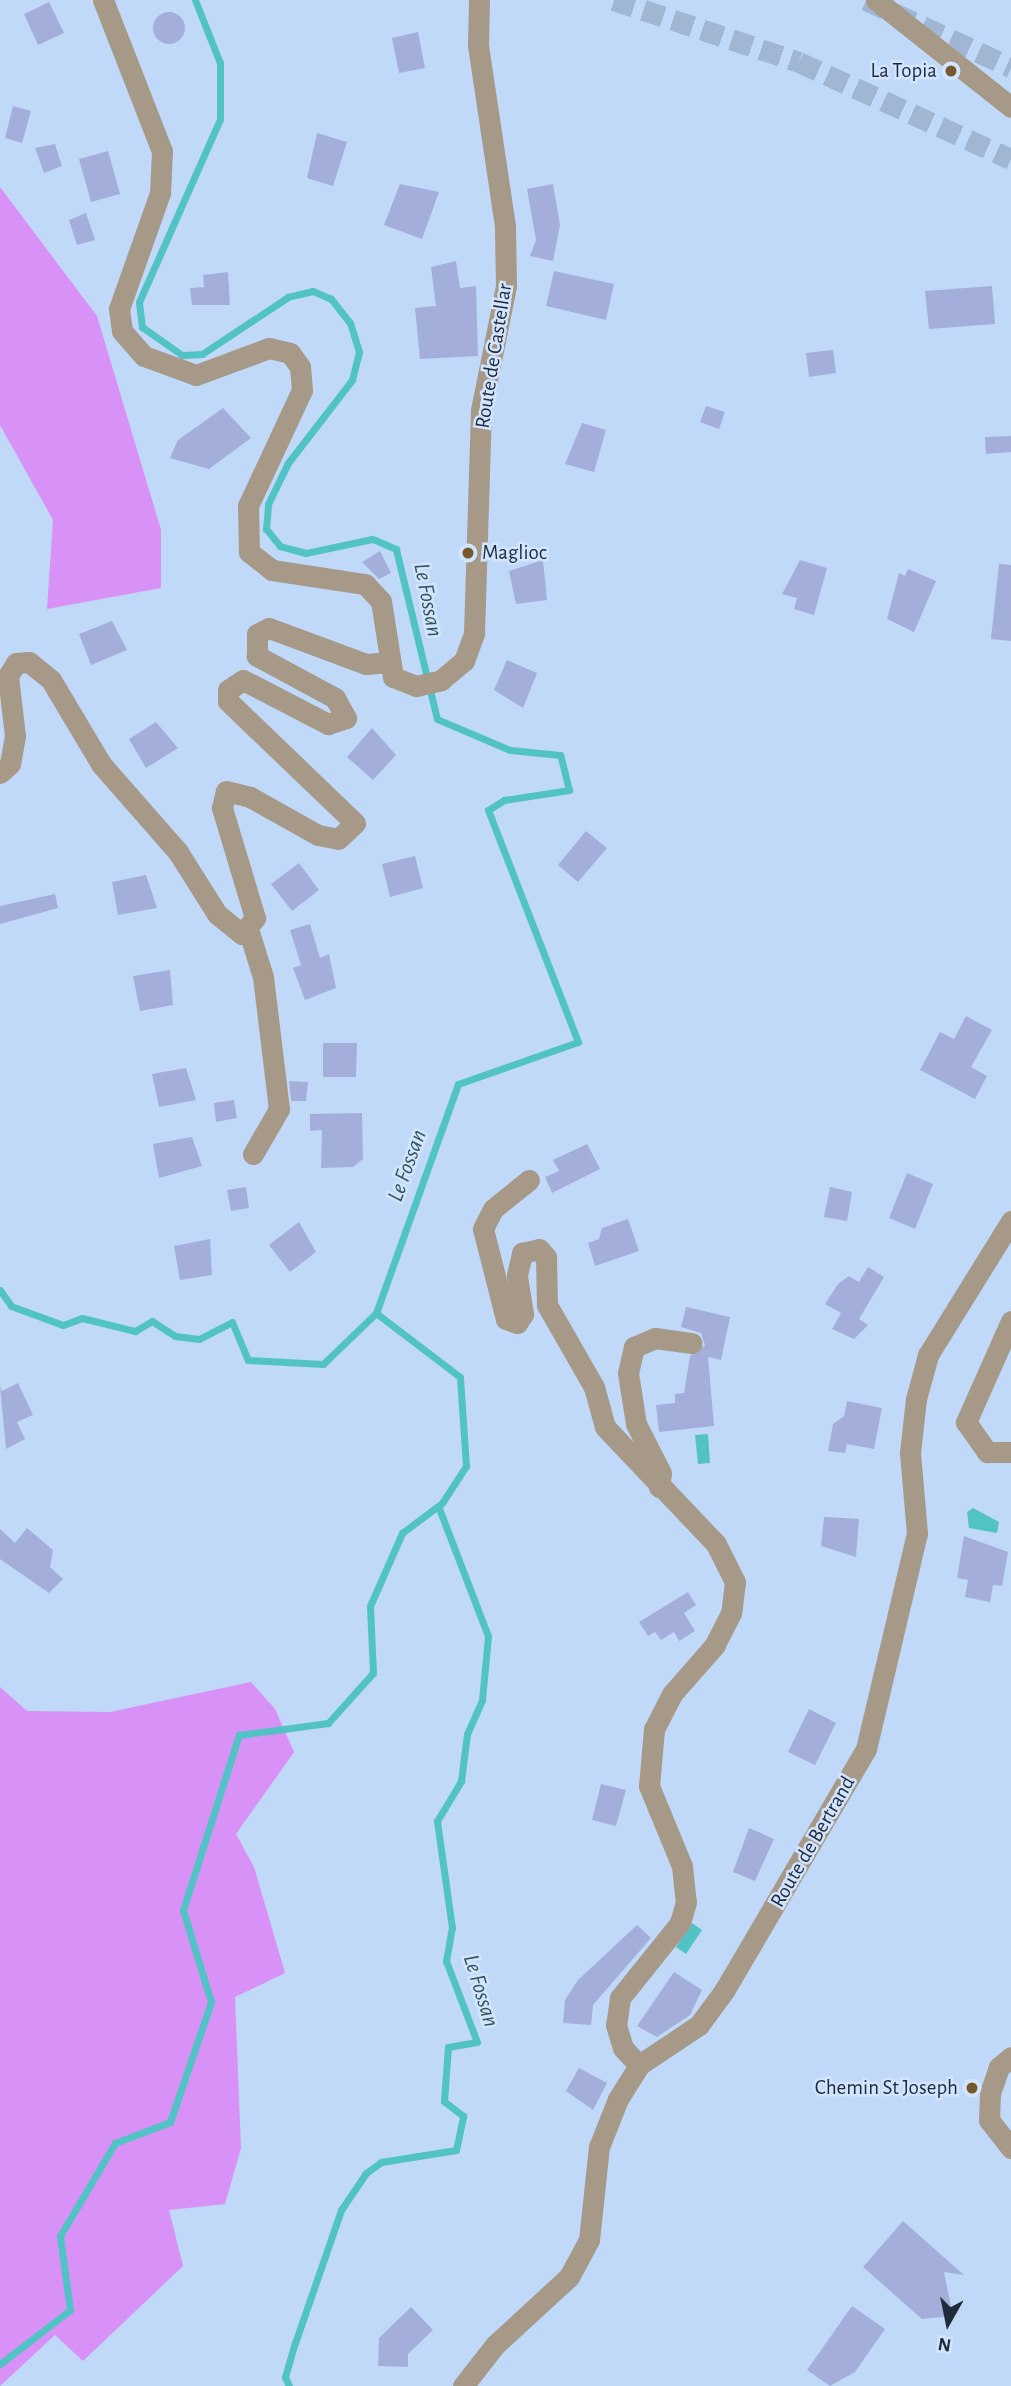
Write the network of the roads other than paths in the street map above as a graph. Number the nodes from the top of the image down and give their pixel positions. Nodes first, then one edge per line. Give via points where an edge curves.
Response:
1 (103, 0) edge
2 (479, 0) edge
3 (876, 0) edge
4 (1011, 107) edge
5 (387, 662) junction
6 (0, 774) edge
7 (249, 932) junction
8 (253, 1154) dead end
9 (528, 1180) dead end
10 (1011, 1221) edge
11 (1011, 1321) edge
12 (692, 1343) dead end
13 (1011, 1452) edge
14 (659, 1487) junction
15 (1011, 2057) edge
16 (639, 2065) junction
17 (1011, 2148) edge
18 (463, 2386) edge

1 - 5 street via 162,151 160,193 119,309 122,331 144,356 196,375 269,348 290,353 300,367 302,390 248,506 249,552 272,570 365,584 381,601
2 - 5 street, Route de Castellar via 478,45 508,264 481,410 474,633 464,661 441,680 416,686 393,677
3 - 4 street
5 - 7 street via 366,664 270,628 257,634 257,656 344,706 346,718 337,725 243,680 228,690 228,701 355,822 338,839 318,835 250,797 226,791 222,808 254,904
6 - 7 street via 10,764 15,736 8,676 16,663 29,662 51,680 100,764 178,852 217,914 235,931
7 - 8 street via 263,977 279,1109
9 - 14 street via 493,1209 482,1229 486,1261 506,1319 517,1323 523,1314 517,1275 522,1253 539,1249 556,1326 594,1387 605,1427
10 - 16 street, Route de Bertrand via 964,1288 928,1355 909,1453 917,1534 866,1749 705,2017
11 - 13 street via 965,1422 987,1452
12 - 14 street via 655,1338 635,1347 628,1373 636,1424 661,1473
14 - 16 street via 716,1544 735,1582 731,1613 715,1645 672,1693 654,1729 649,1786 681,1866 686,1902 680,1923 620,1998 616,2025 623,2048
15 - 17 street via 999,2067 990,2093 989,2120
16 - 18 street, Route de Bertrand via 599,2147 589,2240 569,2277 495,2345

